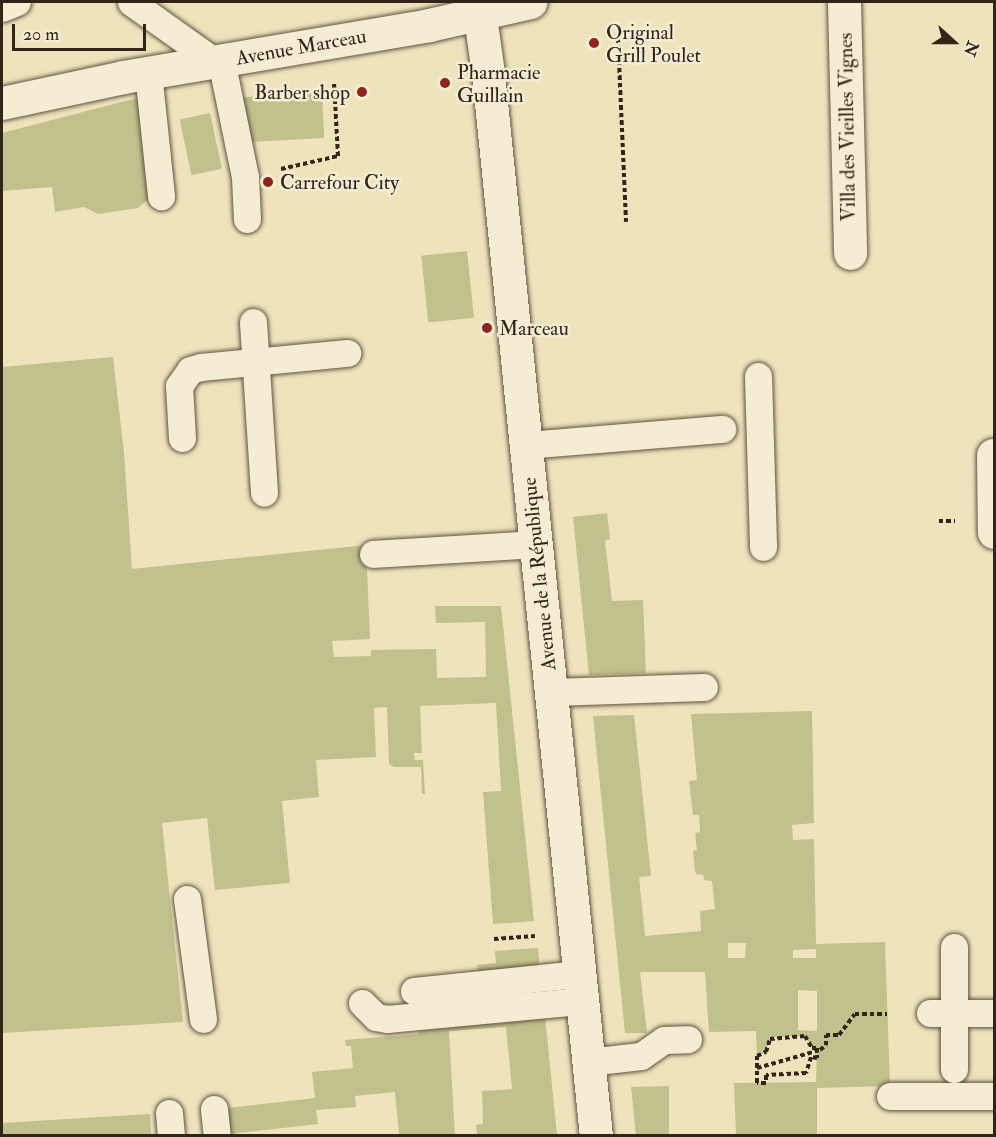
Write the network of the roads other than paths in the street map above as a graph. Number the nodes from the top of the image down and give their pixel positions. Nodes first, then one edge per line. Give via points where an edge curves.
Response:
1 (17, 2) edge
2 (130, 2) edge
3 (530, 2) edge
4 (844, 2) edge
5 (480, 7) edge
6 (2, 8) edge
7 (218, 61) junction
8 (148, 72) junction
9 (2, 103) edge
10 (161, 196) dead end
11 (247, 219) dead end
12 (850, 253) dead end
13 (253, 322) dead end
14 (347, 353) dead end
15 (255, 362) junction
16 (758, 376) dead end
17 (743, 427) junction
18 (182, 438) dead end
19 (526, 445) junction
20 (993, 455) edge
21 (264, 493) dead end
22 (994, 531) edge
23 (536, 544) junction
24 (763, 547) dead end
25 (373, 555) dead end
26 (704, 687) dead end
27 (551, 692) junction
28 (187, 899) dead end
29 (954, 947) dead end
30 (581, 987) junction
31 (414, 991) dead end
32 (362, 1003) dead end
33 (942, 1013) junction
34 (994, 1013) edge
35 (203, 1019) dead end
36 (688, 1039) dead end
37 (588, 1062) junction
38 (954, 1069) dead end
39 (890, 1096) dead end
40 (994, 1096) edge
41 (214, 1109) dead end
42 (217, 1136) edge
43 (596, 1136) edge

1 - 6 lane
2 - 7 lane
3 - 5 street, Avenue Marceau
4 - 12 street, Villa des Vieilles Vignes
5 - 7 street, Avenue Marceau via 429,25
5 - 19 street, Avenue de la République
7 - 8 street, Avenue Marceau
7 - 11 lane via 245,177
8 - 9 street, Avenue Marceau
8 - 10 lane
13 - 15 lane
14 - 15 lane
15 - 18 lane via 190,370 179,386
15 - 21 lane
16 - 17 lane
17 - 19 lane
17 - 24 lane
19 - 23 street, Avenue de la République
20 - 22 street
23 - 25 lane
23 - 27 street, Avenue de la République
26 - 27 lane
27 - 30 street, Avenue de la République
28 - 35 lane
29 - 33 lane
30 - 31 lane
30 - 32 lane via 387,1018 376,1017
30 - 37 street, Avenue de la République
33 - 34 lane
33 - 38 lane
36 - 37 lane via 664,1040 641,1056
37 - 43 street, Avenue de la République
39 - 40 lane
41 - 42 lane

